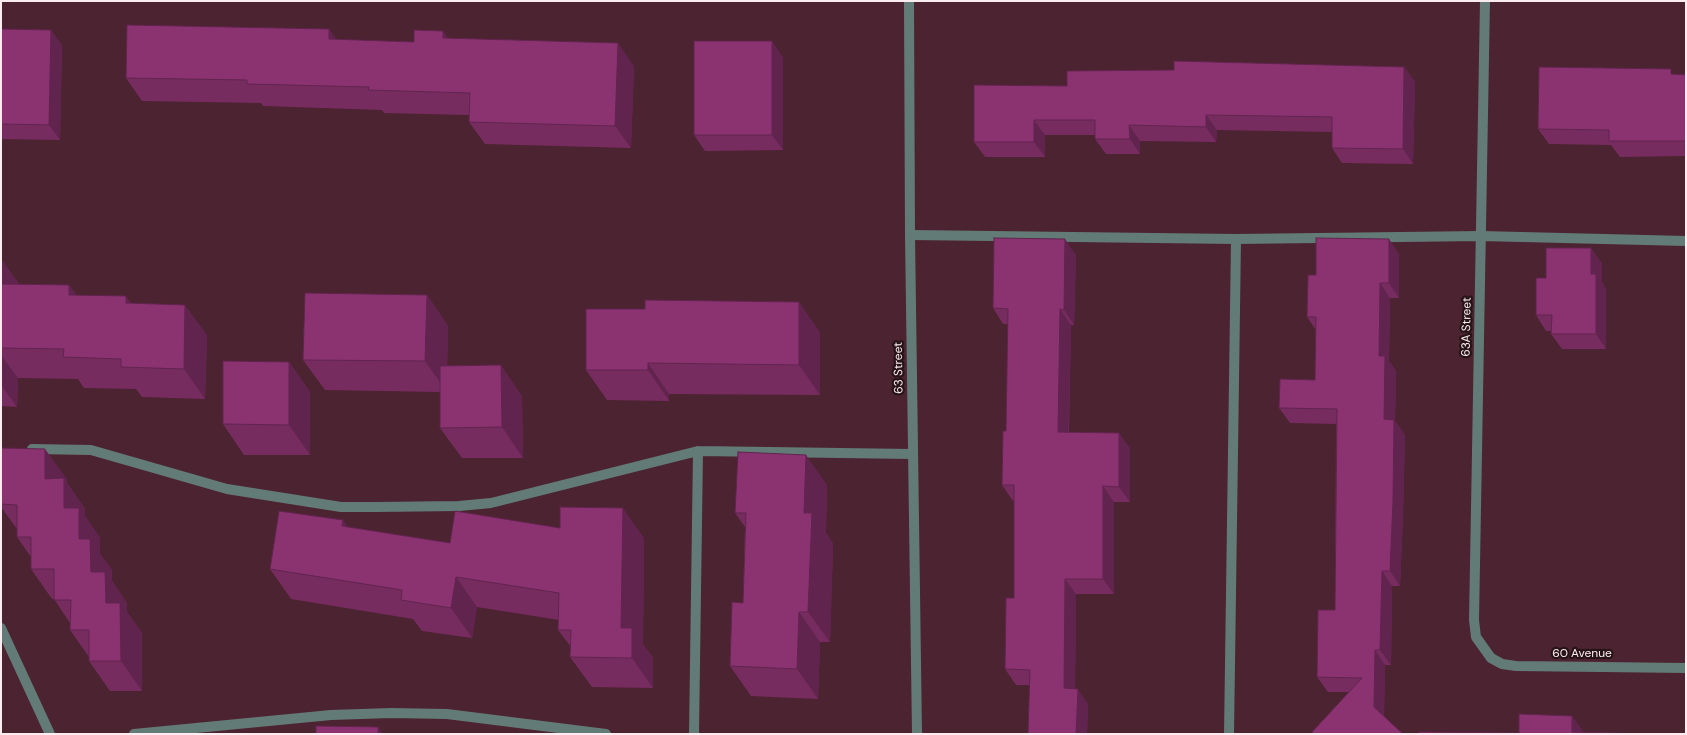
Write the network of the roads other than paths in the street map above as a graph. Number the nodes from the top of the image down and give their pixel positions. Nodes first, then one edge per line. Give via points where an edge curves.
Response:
1 (909, 1) edge
2 (1485, 1) edge
3 (910, 235) junction
4 (1481, 236) junction
5 (1236, 239) junction
6 (1686, 241) edge
7 (19, 449) edge
8 (698, 451) junction
9 (912, 454) junction
10 (1, 628) edge
11 (1484, 650) joint
12 (1686, 668) edge
13 (50, 734) edge
14 (134, 734) edge
15 (606, 734) edge
16 (694, 734) edge
17 (917, 734) edge
18 (1228, 734) edge

1 - 3 street, 63 Street
2 - 4 street, 63A Street
3 - 5 street
3 - 9 street, 63 Street
4 - 5 street
4 - 6 street
4 - 11 street, 63A Street via 1474,620 1476,637
5 - 18 street
7 - 8 street via 91,450 227,490 341,507 491,503
8 - 9 street
8 - 16 street
9 - 17 street, 63 Street
10 - 13 street
11 - 12 street, 60 Avenue via 1502,664 1516,666
14 - 15 street via 332,715 391,713 447,714

